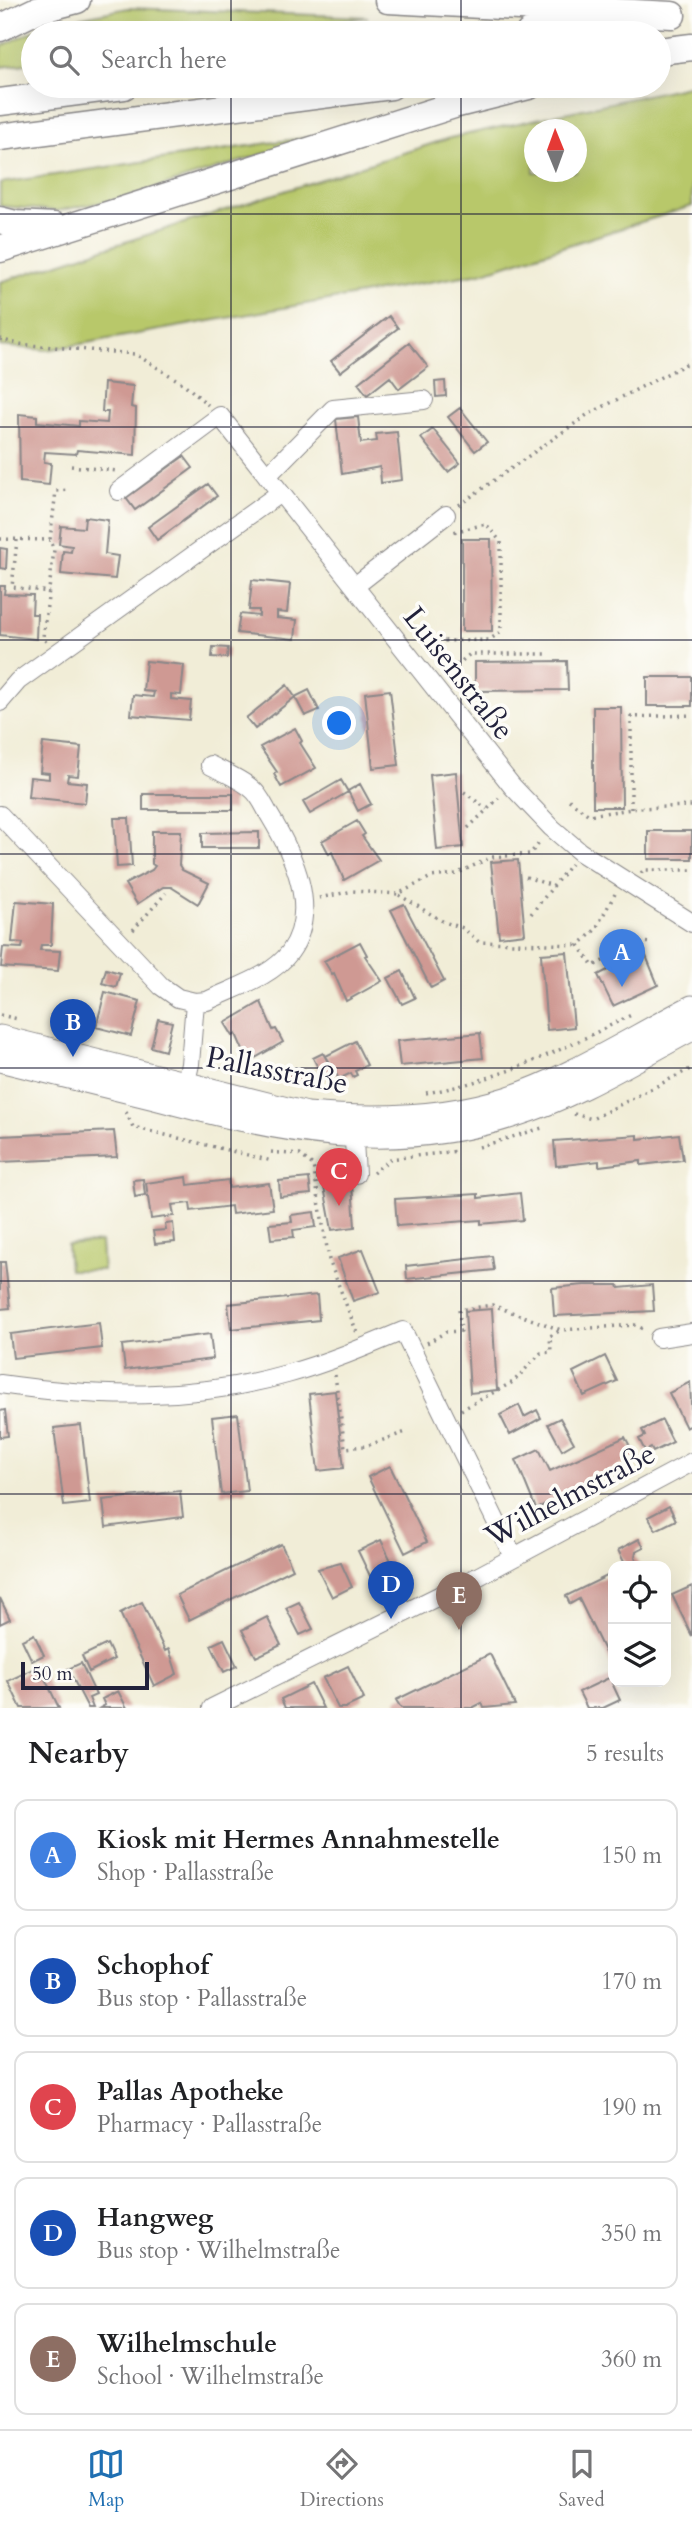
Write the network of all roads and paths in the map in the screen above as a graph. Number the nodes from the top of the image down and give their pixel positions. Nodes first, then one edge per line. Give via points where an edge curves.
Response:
1 (77, 0) edge
2 (388, 0) edge
3 (682, 13) edge
4 (620, 21) edge
5 (0, 28) edge
6 (692, 47) edge
7 (671, 50) edge
8 (31, 98) edge
9 (299, 98) edge
10 (481, 98) edge
11 (0, 102) edge
12 (0, 137) edge
13 (0, 220) edge
14 (73, 226) junction
15 (0, 249) edge
16 (0, 339) edge
17 (692, 361) edge
18 (424, 400) dead end
19 (220, 416) junction
20 (71, 466) dead end
21 (144, 473) junction
22 (267, 476) junction
23 (70, 490) dead end
24 (119, 491) dead end
25 (280, 493) junction
26 (448, 524) junction
27 (0, 539) edge
28 (17, 540) junction
29 (50, 540) junction
30 (355, 586) junction
31 (49, 592) junction
32 (546, 654) dead end
33 (52, 657) junction
34 (416, 663) junction
35 (434, 685) junction
36 (0, 702) edge
37 (692, 715) edge
38 (210, 765) dead end
39 (512, 786) junction
40 (464, 792) dead end
41 (569, 800) dead end
42 (692, 806) edge
43 (488, 809) junction
44 (631, 809) junction
45 (0, 815) edge
46 (468, 828) dead end
47 (552, 828) junction
48 (580, 852) junction
49 (692, 870) edge
50 (526, 877) dead end
51 (627, 883) junction
52 (553, 886) junction
53 (166, 893) dead end
54 (398, 894) junction
55 (303, 901) junction
56 (531, 914) dead end
57 (692, 923) edge
58 (652, 943) dead end
59 (121, 944) junction
60 (579, 945) junction
61 (195, 1002) junction
62 (692, 1007) edge
63 (634, 1014) dead end
64 (0, 1015) edge
65 (24, 1021) dead end
66 (692, 1029) edge
67 (0, 1037) edge
68 (0, 1060) edge
69 (416, 1094) dead end
70 (183, 1095) junction
71 (124, 1108) dead end
72 (353, 1127) junction
73 (271, 1152) dead end
74 (272, 1161) dead end
75 (356, 1174) dead end
76 (561, 1330) junction
77 (692, 1333) edge
78 (659, 1338) joint
79 (364, 1347) junction
80 (413, 1351) junction
81 (335, 1376) dead end
82 (0, 1384) edge
83 (446, 1418) junction
84 (407, 1432) dead end
85 (692, 1462) edge
86 (513, 1556) junction
87 (212, 1708) edge

1 - 5 highway via 35,11
2 - 3 highway
3 - 4 highway
6 - 7 highway
8 - 11 highway
9 - 12 highway
10 - 14 highway
13 - 14 highway
14 - 15 highway
16 - 19 path via 135,354 184,384
17 - 26 path via 587,415
18 - 22 street via 334,409
19 - 21 street
19 - 22 street, Luisenstraße
20 - 21 path
21 - 24 street
22 - 25 street, Luisenstraße
23 - 29 path via 56,491
25 - 30 street, Luisenstraße
25 - 33 street
26 - 30 street
26 - 34 path via 486,524 501,542 501,632 489,640 439,641
27 - 28 path
28 - 29 path
28 - 31 path via 12,587
29 - 31 path via 54,551
30 - 34 street, Luisenstraße
31 - 33 path via 43,637
32 - 35 path via 470,654
33 - 36 street via 18,681
34 - 35 street, Luisenstraße
35 - 39 street, Luisenstraße
37 - 44 path via 631,717
38 - 55 street via 253,789 288,844
39 - 43 path
39 - 47 street, Luisenstraße
40 - 43 path
41 - 44 path via 589,815
42 - 44 path
43 - 46 path
45 - 59 street
47 - 48 street, Luisenstraße
47 - 54 path via 530,854 492,857 456,874 430,877
48 - 51 street, Luisenstraße
48 - 52 path
49 - 51 path via 644,870
50 - 52 path
51 - 57 street, Luisenstraße
51 - 60 path
52 - 56 path
53 - 59 path
54 - 55 path via 354,891
54 - 60 path via 463,928 479,942
55 - 61 street via 301,926 290,951 274,968 207,1001
58 - 60 path via 641,942 593,966
59 - 61 street via 161,986 178,998
61 - 70 street
62 - 72 main road, Pallasstraße via 510,1097 462,1110
63 - 69 path via 553,1055 494,1078
64 - 65 path
66 - 72 main road, Pallasstraße via 518,1115 470,1128 408,1135
67 - 70 main road, Pallasstraße
68 - 70 main road, Pallasstraße
70 - 72 main road, Pallasstraße via 307,1114
71 - 74 path via 133,1127
72 - 75 street
73 - 79 path via 300,1155 313,1165 329,1259
76 - 78 path via 635,1325
76 - 80 path via 492,1305 466,1306 459,1310 461,1331 446,1332
76 - 83 path via 550,1336 551,1352 541,1353 513,1382
77 - 78 street
79 - 80 street via 403,1331
79 - 82 street via 289,1374 191,1394 59,1393
80 - 83 street
81 - 84 path via 345,1448
83 - 86 street
85 - 86 street, Wilhelmstraße
86 - 87 street, Wilhelmstraße

